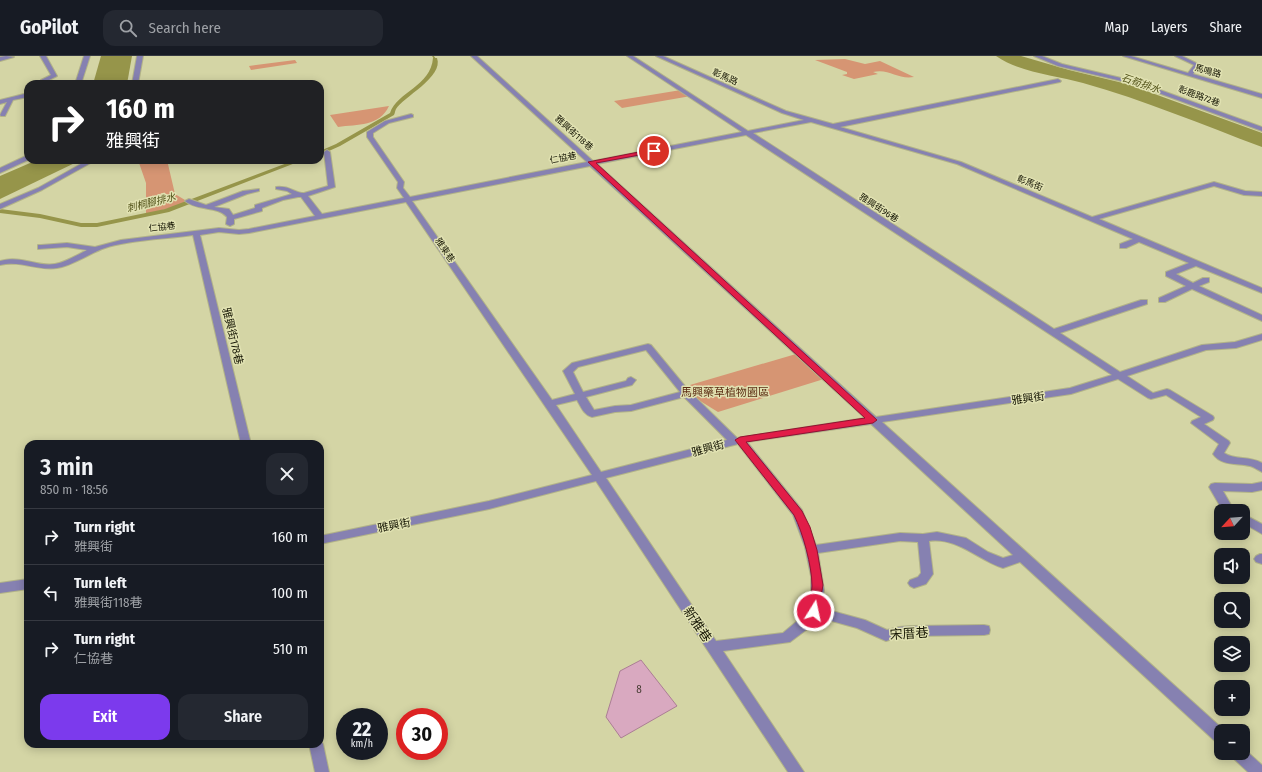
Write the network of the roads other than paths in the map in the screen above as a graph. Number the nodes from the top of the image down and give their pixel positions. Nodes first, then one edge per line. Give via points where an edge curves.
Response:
1 (9, 56) edge
2 (43, 56) edge
3 (87, 56) edge
4 (140, 56) edge
5 (474, 56) edge
6 (630, 56) edge
7 (659, 56) edge
8 (1037, 56) edge
9 (1126, 56) edge
10 (1178, 56) edge
11 (0, 59) edge
12 (1189, 75) junction
13 (45, 80) edge
14 (79, 80) edge
15 (136, 80) edge
16 (1058, 81) dead end
17 (24, 96) edge
18 (1262, 96) edge
19 (11, 99) junction
20 (0, 102) edge
21 (784, 112) joint
22 (3, 115) dead end
23 (411, 116) dead end
24 (811, 120) junction
25 (833, 127) junction
26 (1262, 129) edge
27 (747, 133) junction
28 (327, 152) dead end
29 (24, 159) edge
30 (591, 162) junction
31 (86, 164) edge
32 (0, 171) edge
33 (278, 188) dead end
34 (257, 190) dead end
35 (1262, 194) edge
36 (301, 195) junction
37 (410, 199) junction
38 (188, 200) dead end
39 (0, 207) edge
40 (207, 207) junction
41 (320, 217) junction
42 (230, 218) junction
43 (1092, 219) junction
44 (233, 231) junction
45 (196, 233) junction
46 (1139, 239) junction
47 (1123, 246) dead end
48 (41, 247) dead end
49 (94, 250) junction
50 (0, 263) edge
51 (1197, 263) junction
52 (1206, 280) dead end
53 (1192, 286) junction
54 (1262, 291) edge
55 (1162, 300) dead end
56 (1144, 302) dead end
57 (1262, 318) edge
58 (1053, 332) junction
59 (1262, 337) edge
60 (1118, 375) junction
61 (631, 380) dead end
62 (686, 393) junction
63 (581, 396) junction
64 (550, 404) junction
65 (873, 420) junction
66 (245, 440) edge
67 (737, 441) junction
68 (1262, 468) edge
69 (599, 477) junction
70 (1262, 486) edge
71 (1225, 504) edge
72 (1250, 522) edge
73 (1262, 530) edge
74 (924, 538) junction
75 (324, 539) edge
76 (812, 550) junction
77 (1023, 556) junction
78 (914, 583) dead end
79 (24, 585) edge
80 (0, 588) edge
81 (814, 611) junction
82 (984, 630) dead end
83 (713, 647) junction
84 (1214, 731) edge
85 (317, 748) edge
86 (1246, 760) edge
87 (322, 772) edge
88 (797, 772) edge
89 (1259, 772) edge

1 - 11 street via 11,57
2 - 13 street via 54,76
3 - 14 street
4 - 15 street
5 - 30 street, 雅興街118巷
6 - 27 street, 雅興街96巷
7 - 21 street, 彰馬路
8 - 26 street, 彰鹿路72巷 via 1136,83
9 - 12 street, 馬鳴路
10 - 12 street via 1197,65
12 - 18 street, 馬鳴路
16 - 25 street
17 - 19 street
19 - 20 street
19 - 22 street
21 - 24 street, 彰馬街
23 - 37 street, 雅東巷 via 387,122 370,132 370,138 401,182 400,188
24 - 25 street, 彰馬街
24 - 27 street, 仁協巷
25 - 43 street, 彰馬街 via 959,163
27 - 30 street, 仁協巷
27 - 58 street, 雅興街96巷
28 - 36 street via 332,187
29 - 32 street
30 - 37 street, 仁協巷
30 - 65 street, 雅興街118巷
31 - 39 street
33 - 36 street via 289,189
34 - 40 street
35 - 43 street via 1244,193 1214,184
36 - 41 street
36 - 42 street
37 - 41 street, 仁協巷
37 - 64 street, 雅東巷
38 - 40 street
40 - 42 street via 226,211
41 - 44 street, 仁協巷 via 249,231
42 - 44 street
43 - 46 street, 彰馬街
44 - 45 street, 仁協巷
45 - 49 street, 仁協巷 via 121,242
45 - 66 street, 雅興街178巷
46 - 47 street
46 - 51 street, 彰馬街
48 - 49 street, 仁協巷 via 67,245
49 - 50 street, 仁協巷 via 51,267 18,260
51 - 53 street via 1169,274
51 - 54 street, 彰馬街
52 - 53 street
53 - 55 street
53 - 57 street
56 - 58 street
58 - 60 street, 雅興街96巷
59 - 60 street, 雅興街 via 1236,345 1205,347
60 - 65 street, 雅興街 via 1071,391
60 - 68 street, 雅興街96巷 via 1151,396 1167,392 1209,418 1196,423 1225,443 1218,454 1226,459 1254,463
61 - 63 street via 629,383
62 - 63 street via 631,408 592,414
62 - 63 street via 648,347 645,347 571,367 568,374
62 - 67 street
63 - 64 street
64 - 69 street, 雅東巷
65 - 67 street, 雅興街
65 - 77 street, 雅興街118巷
67 - 69 street, 雅興街
67 - 76 street via 798,513
69 - 75 street, 雅興街 via 489,505
69 - 83 street, 新雅巷
70 - 71 street via 1215,487
72 - 73 street
74 - 76 street via 900,537
74 - 77 street via 937,536 962,541 1003,563
74 - 78 street via 927,574 922,581
76 - 81 street via 818,585
77 - 84 street, 雅興街118巷
79 - 80 street
81 - 82 street, 宋厝巷 via 860,624 886,636 911,631
81 - 83 street via 792,635 785,638
83 - 88 street, 新雅巷
85 - 87 street
86 - 89 street

